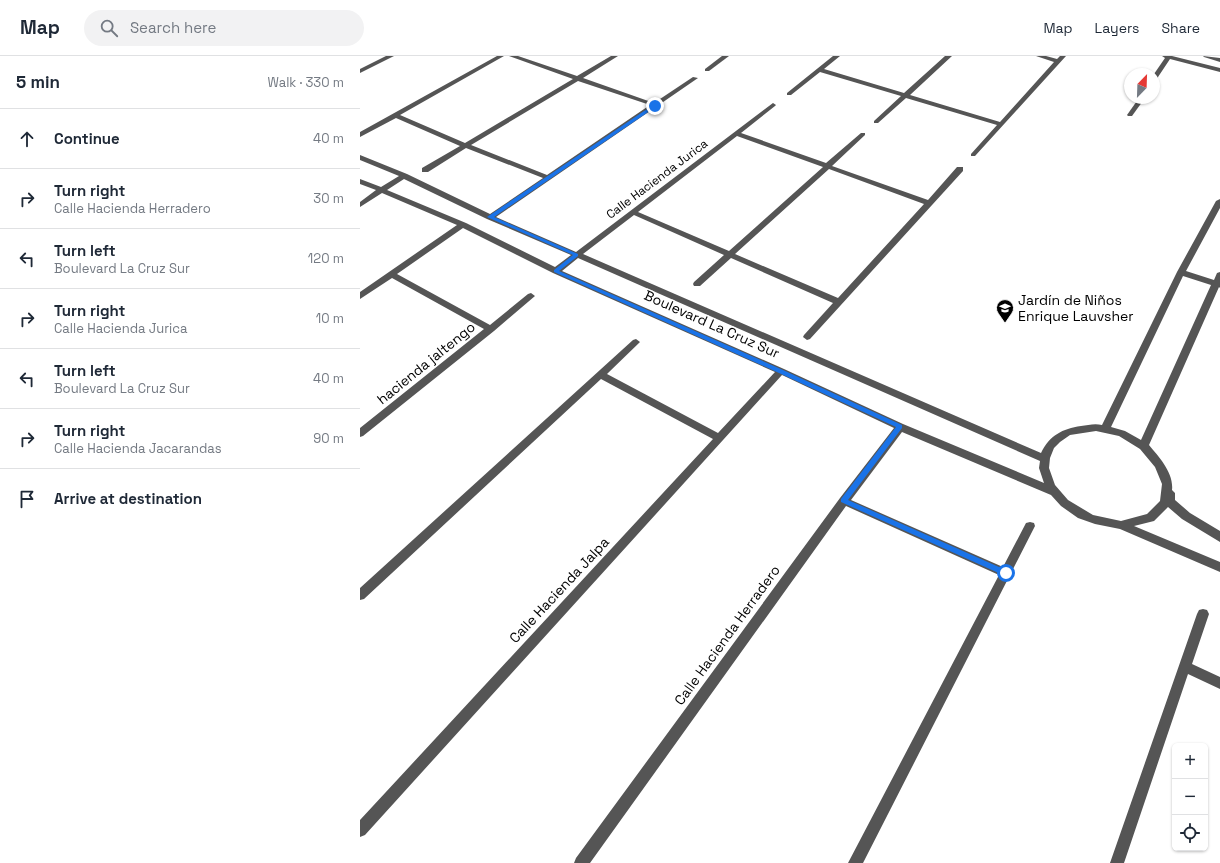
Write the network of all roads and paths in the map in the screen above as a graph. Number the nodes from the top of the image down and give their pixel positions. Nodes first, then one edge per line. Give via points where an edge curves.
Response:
1 (391, 56) edge
2 (501, 56) edge
3 (512, 56) edge
4 (615, 56) edge
5 (726, 56) edge
6 (837, 56) edge
7 (949, 56) edge
8 (1039, 56) edge
9 (1063, 56) edge
10 (1167, 56) edge
11 (1206, 56) edge
12 (1220, 60) edge
13 (1058, 61) junction
14 (1160, 68) edge
15 (362, 69) edge
16 (707, 70) dead end
17 (819, 70) junction
18 (1220, 70) edge
19 (577, 78) junction
20 (695, 78) dead end
21 (789, 94) dead end
22 (905, 96) junction
23 (1138, 104) edge
24 (773, 105) dead end
25 (655, 106) junction
26 (395, 115) junction
27 (1130, 116) dead end
28 (876, 122) dead end
29 (1000, 124) junction
30 (736, 132) junction
31 (863, 134) dead end
32 (360, 135) edge
33 (466, 146) junction
34 (973, 155) dead end
35 (360, 157) edge
36 (828, 166) junction
37 (960, 169) dead end
38 (425, 170) dead end
39 (404, 176) junction
40 (549, 178) junction
41 (360, 181) edge
42 (381, 190) junction
43 (1220, 200) edge
44 (929, 203) junction
45 (360, 205) edge
46 (633, 212) junction
47 (490, 217) junction
48 (463, 225) junction
49 (731, 254) junction
50 (577, 255) junction
51 (556, 271) junction
52 (1182, 272) junction
53 (391, 274) junction
54 (1219, 281) edge
55 (697, 284) dead end
56 (360, 296) edge
57 (531, 296) dead end
58 (840, 302) junction
59 (491, 329) junction
60 (808, 337) dead end
61 (636, 342) dead end
62 (781, 371) junction
63 (601, 375) junction
64 (900, 426) junction
65 (1105, 430) junction
66 (360, 433) edge
67 (720, 438) junction
68 (1144, 445) junction
69 (1045, 459) junction
70 (1170, 487) junction
71 (1054, 492) junction
72 (844, 500) junction
73 (1121, 525) junction
74 (1030, 526) dead end
75 (1220, 537) edge
76 (1220, 567) edge
77 (1006, 573) junction
78 (360, 595) edge
79 (1203, 614) dead end
80 (1184, 666) junction
81 (1220, 683) edge
82 (360, 830) edge
83 (581, 863) edge
84 (854, 863) edge
85 (1117, 863) edge

1 - 15 street
2 - 26 street
3 - 19 street
4 - 19 street
5 - 16 street
6 - 17 street
7 - 22 street
8 - 13 street
9 - 13 street
10 - 14 street
10 - 18 street
11 - 12 street
13 - 29 street
17 - 21 street
17 - 22 street
19 - 25 street
19 - 33 street
20 - 25 street
22 - 28 street
22 - 29 street
23 - 27 street
24 - 30 street, Calle Hacienda Jurica
25 - 40 street
26 - 32 street
26 - 33 street
29 - 34 street
30 - 36 street
30 - 46 street, Calle Hacienda Jurica
31 - 36 street
33 - 38 street
33 - 40 street
35 - 39 street, Boulevard La Cruz Sur
36 - 44 street
36 - 49 street
37 - 44 street
39 - 42 street
39 - 47 street, Boulevard La Cruz Sur
40 - 47 street
41 - 42 street, Boulevard La Cruz Sur
42 - 45 street
42 - 48 street, Boulevard La Cruz Sur
43 - 52 street
44 - 58 street
46 - 49 street
46 - 50 street, Calle Hacienda Jurica
47 - 50 street, Boulevard La Cruz Sur
48 - 51 street, Boulevard La Cruz Sur
48 - 53 street
49 - 55 street
49 - 58 street
50 - 51 street, Calle Hacienda Jurica
50 - 69 street, Boulevard La Cruz Sur
51 - 62 street, Boulevard La Cruz Sur
52 - 54 street
52 - 65 street
53 - 56 street
53 - 59 street, hacienda jaltengo
54 - 68 street
57 - 59 street, hacienda jaltengo
58 - 60 street
59 - 66 street, hacienda jaltengo
61 - 63 street
62 - 64 street, Boulevard La Cruz Sur
62 - 67 street, Calle Hacienda Jalpa
63 - 67 street
63 - 78 street
64 - 71 street, Boulevard La Cruz Sur
64 - 72 street, Calle Hacienda Herradero
65 - 68 street via 1122,434
65 - 69 street via 1084,428 1063,435 1054,440
67 - 82 street, Calle Hacienda Jalpa
68 - 70 street via 1164,466
69 - 71 street via 1046,475
70 - 73 street via 1165,506 1157,514 1134,524
70 - 75 street via 1170,502 1186,516
71 - 73 street via 1076,511 1090,518
72 - 77 street
72 - 83 street, Calle Hacienda Herradero
73 - 76 street
74 - 77 street
77 - 84 street
79 - 80 street
80 - 81 street
80 - 85 street

